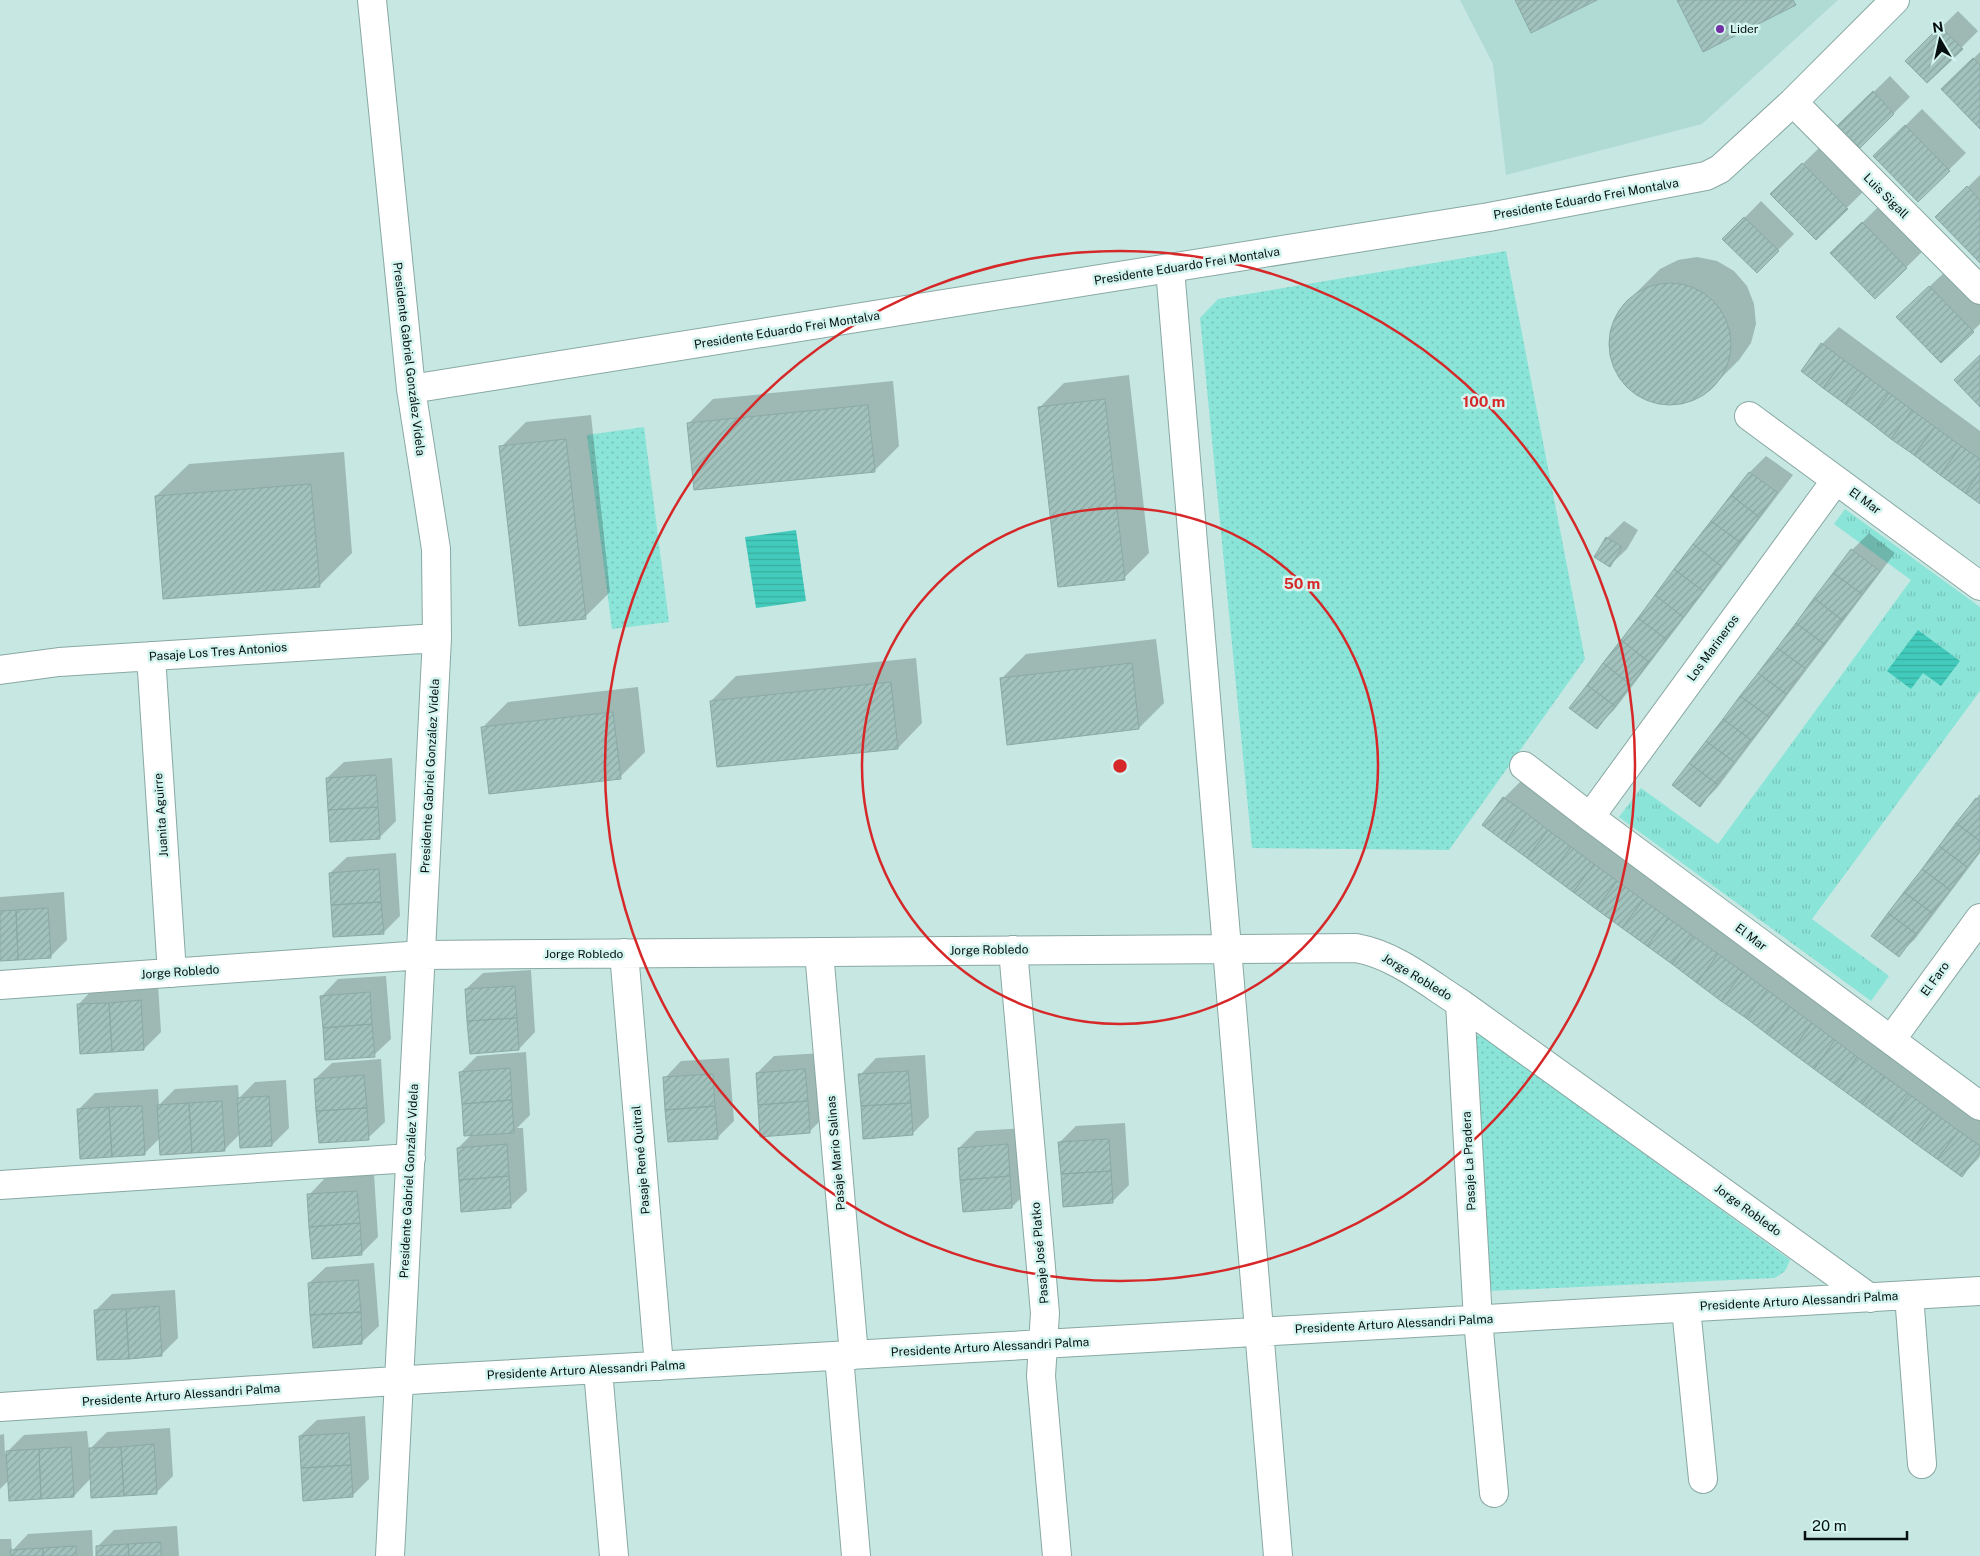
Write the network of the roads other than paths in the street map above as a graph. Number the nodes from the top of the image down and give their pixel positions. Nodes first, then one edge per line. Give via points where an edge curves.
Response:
1 (372, 0) edge
2 (1894, 0) edge
3 (1793, 102) junction
4 (1170, 269) junction
5 (1980, 290) edge
6 (411, 390) junction
7 (1750, 416) dead end
8 (1836, 480) junction
9 (1980, 586) edge
10 (437, 638) junction
11 (151, 656) junction
12 (0, 670) edge
13 (1524, 766) dead end
14 (1590, 817) junction
15 (1980, 918) edge
16 (1228, 948) junction
17 (1013, 950) junction
18 (819, 952) junction
19 (624, 953) junction
20 (422, 955) junction
21 (172, 973) junction
22 (0, 986) edge
23 (1460, 1003) junction
24 (1891, 1040) junction
25 (1980, 1106) edge
26 (410, 1158) junction
27 (0, 1185) edge
28 (1980, 1291) edge
29 (1909, 1295) junction
30 (1870, 1298) junction
31 (1686, 1308) junction
32 (1478, 1320) junction
33 (1259, 1332) junction
34 (1043, 1345) junction
35 (846, 1356) junction
36 (659, 1366) junction
37 (598, 1370) junction
38 (399, 1381) junction
39 (0, 1407) edge
40 (1922, 1464) dead end
41 (1703, 1479) dead end
42 (1494, 1493) dead end
43 (390, 1556) edge
44 (614, 1556) edge
45 (856, 1556) edge
46 (1057, 1556) edge
47 (1278, 1556) edge

1 - 6 street, Presidente Gabriel González Videla
2 - 3 street, Presidente Eduardo Frei Montalva
3 - 4 street, Presidente Eduardo Frei Montalva via 1720,169 1706,176 1489,217
3 - 5 street, Luis Sigall
4 - 6 street, Presidente Eduardo Frei Montalva
4 - 16 street
6 - 10 street, Presidente Gabriel González Videla via 436,549
7 - 8 street, El Mar
8 - 9 street, El Mar
8 - 14 street, Los Marineros
10 - 11 street, Pasaje Los Tres Antonios
10 - 20 street, Presidente Gabriel González Videla
11 - 12 street, Pasaje Los Tres Antonios via 59,662
11 - 21 street, Juanita Aguirre
13 - 14 street, El Mar
14 - 24 street, El Mar
15 - 24 street, El Faro
16 - 17 street, Jorge Robledo
16 - 23 street, Jorge Robledo via 1356,948 1372,951 1392,959
16 - 33 street
17 - 18 street, Jorge Robledo
17 - 34 street, Pasaje José Platko via 1045,1313
18 - 19 street, Jorge Robledo
18 - 35 street, Pasaje Mario Salinas
19 - 20 street, Jorge Robledo
19 - 36 street, Pasaje René Quitral
20 - 21 street, Jorge Robledo
20 - 26 street, Presidente Gabriel González Videla
21 - 22 street, Jorge Robledo
23 - 30 street, Jorge Robledo
23 - 32 street, Pasaje La Pradera
24 - 25 street, El Mar
26 - 27 street
26 - 38 street, Presidente Gabriel González Videla
28 - 29 street, Presidente Arturo Alessandri Palma
29 - 30 street, Presidente Arturo Alessandri Palma
29 - 40 street
30 - 31 street, Presidente Arturo Alessandri Palma
31 - 32 street, Presidente Arturo Alessandri Palma
31 - 41 street
32 - 33 street, Presidente Arturo Alessandri Palma
32 - 42 street, Pasaje La Pradera
33 - 34 street, Presidente Arturo Alessandri Palma
33 - 47 street
34 - 35 street, Presidente Arturo Alessandri Palma
34 - 46 street, Pasaje José Platko via 1041,1376
35 - 36 street, Presidente Arturo Alessandri Palma
35 - 45 street, Pasaje Mario Salinas
36 - 37 street, Presidente Arturo Alessandri Palma
37 - 38 street, Presidente Arturo Alessandri Palma
37 - 44 street
38 - 39 street, Presidente Arturo Alessandri Palma
38 - 43 street, Presidente Gabriel González Videla

